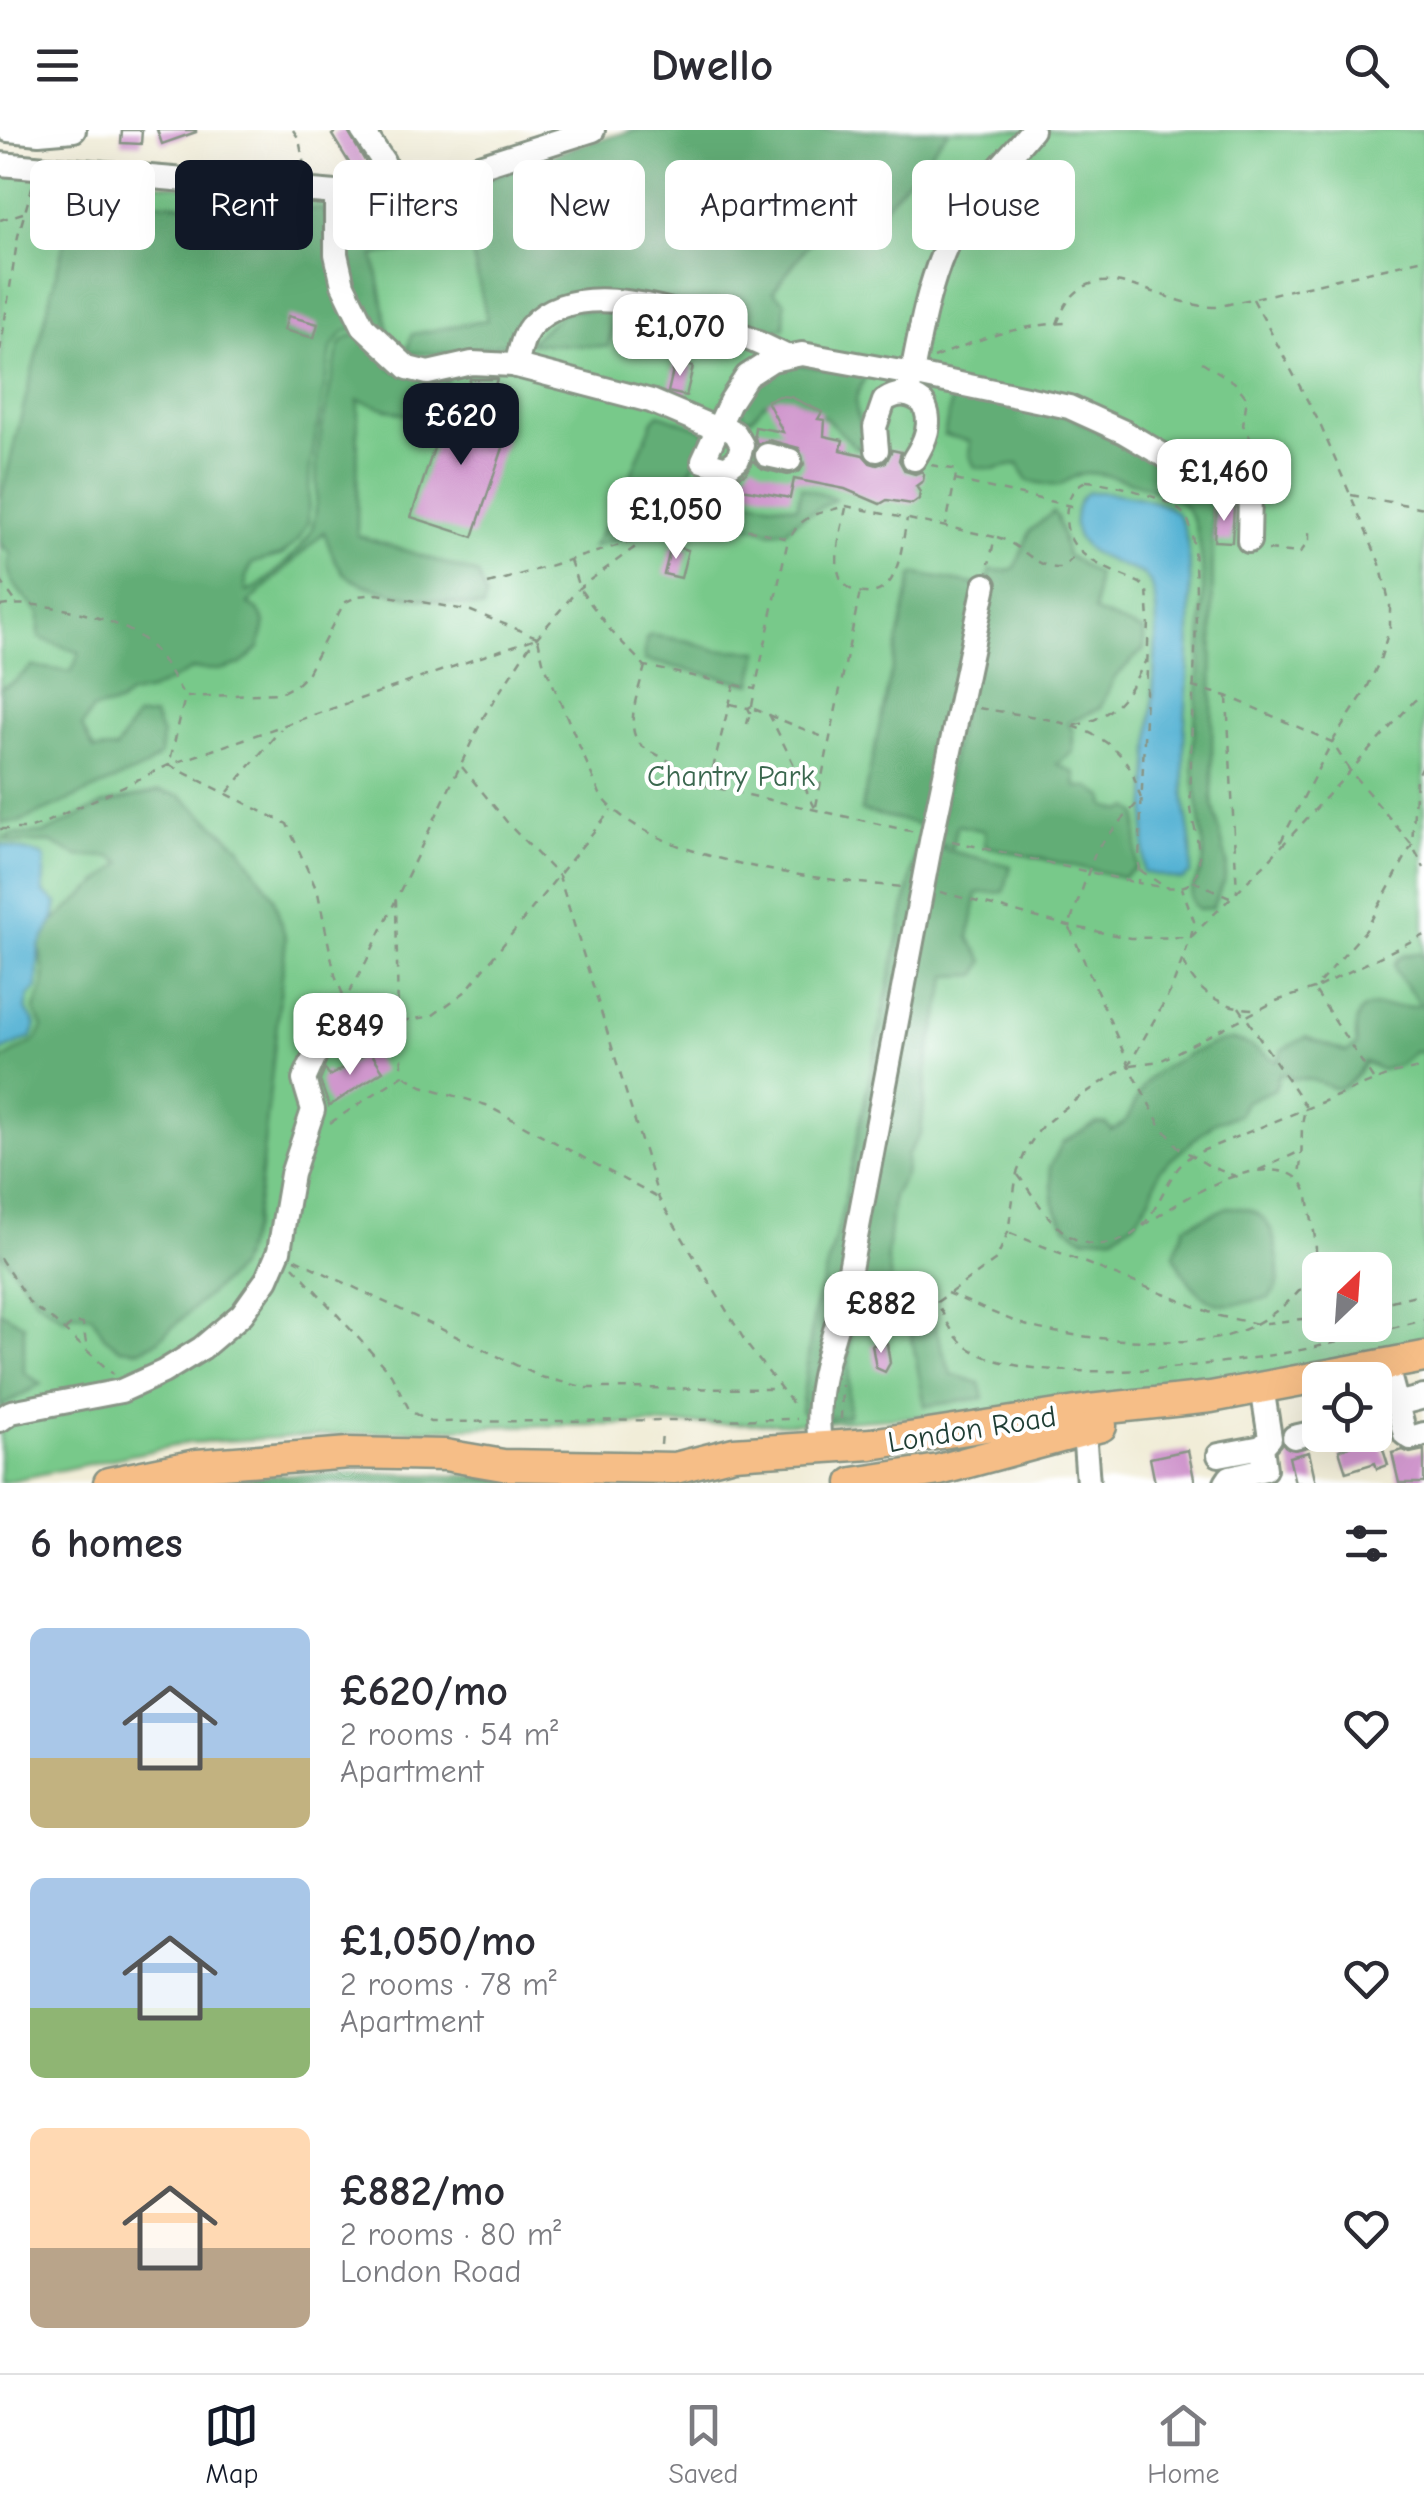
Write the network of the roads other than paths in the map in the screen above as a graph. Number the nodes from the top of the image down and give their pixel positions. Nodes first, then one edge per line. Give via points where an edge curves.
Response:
1 (8, 130) edge
2 (362, 130) edge
3 (593, 130) edge
4 (1032, 130) edge
5 (71, 131) edge
6 (70, 160) edge
7 (382, 160) edge
8 (493, 162) edge
9 (0, 164) edge
10 (30, 167) edge
11 (155, 179) edge
12 (333, 193) edge
13 (336, 250) edge
14 (796, 353) junction
15 (516, 366) junction
16 (910, 384) junction
17 (718, 426) junction
18 (877, 450) dead end
19 (753, 452) junction
20 (918, 452) road end
21 (790, 460) dead end
22 (1249, 541) road end
23 (985, 586) road end
24 (316, 1053) road end
25 (1424, 1357) edge
26 (1392, 1366) edge
27 (1302, 1382) edge
28 (1262, 1388) junction
29 (1392, 1395) edge
30 (1424, 1397) edge
31 (1180, 1402) junction
32 (1397, 1404) junction
33 (0, 1420) edge
34 (1084, 1430) junction
35 (1424, 1434) edge
36 (1302, 1436) edge
37 (1294, 1438) dead end
38 (821, 1448) junction
39 (1262, 1448) junction
40 (734, 1452) junction
41 (444, 1455) junction
42 (1219, 1455) dead end
43 (695, 1474) edge
44 (109, 1483) edge
45 (853, 1483) edge
46 (1088, 1483) edge
47 (1226, 1483) edge

1 - 5 street
2 - 7 street
3 - 8 street
4 - 16 street via 950,238
5 - 6 street
9 - 10 street
11 - 12 street
13 - 15 street via 343,285 363,326 408,368 428,373 488,362
14 - 15 street via 638,302 589,300 538,319
14 - 16 street
14 - 17 street via 747,376
15 - 17 street
16 - 18 street via 879,409
16 - 20 street via 927,410
16 - 22 street via 1069,407 1124,432 1202,478 1250,493
17 - 19 street
17 - 19 street via 703,461 726,468
19 - 21 street
23 - 38 street via 844,1302 827,1359 818,1413
24 - 33 street via 304,1080 314,1110 292,1174 279,1251 242,1314 202,1348 121,1391 11,1412
25 - 26 main road, London Road
27 - 28 main road, London Road
28 - 31 main road, London Road
28 - 39 street via 1270,1438
29 - 32 street
30 - 32 street
31 - 34 main road, London Road
31 - 38 main road, London Road
32 - 35 street via 1405,1434
34 - 45 main road, London Road via 939,1470
34 - 46 street
36 - 37 street
38 - 40 main road, London Road
39 - 42 street
39 - 47 street via 1265,1470
40 - 41 main road via 601,1448
40 - 43 main road, London Road
41 - 43 main road, London Road via 503,1465 675,1468
41 - 44 main road, London Road via 348,1452 197,1464

